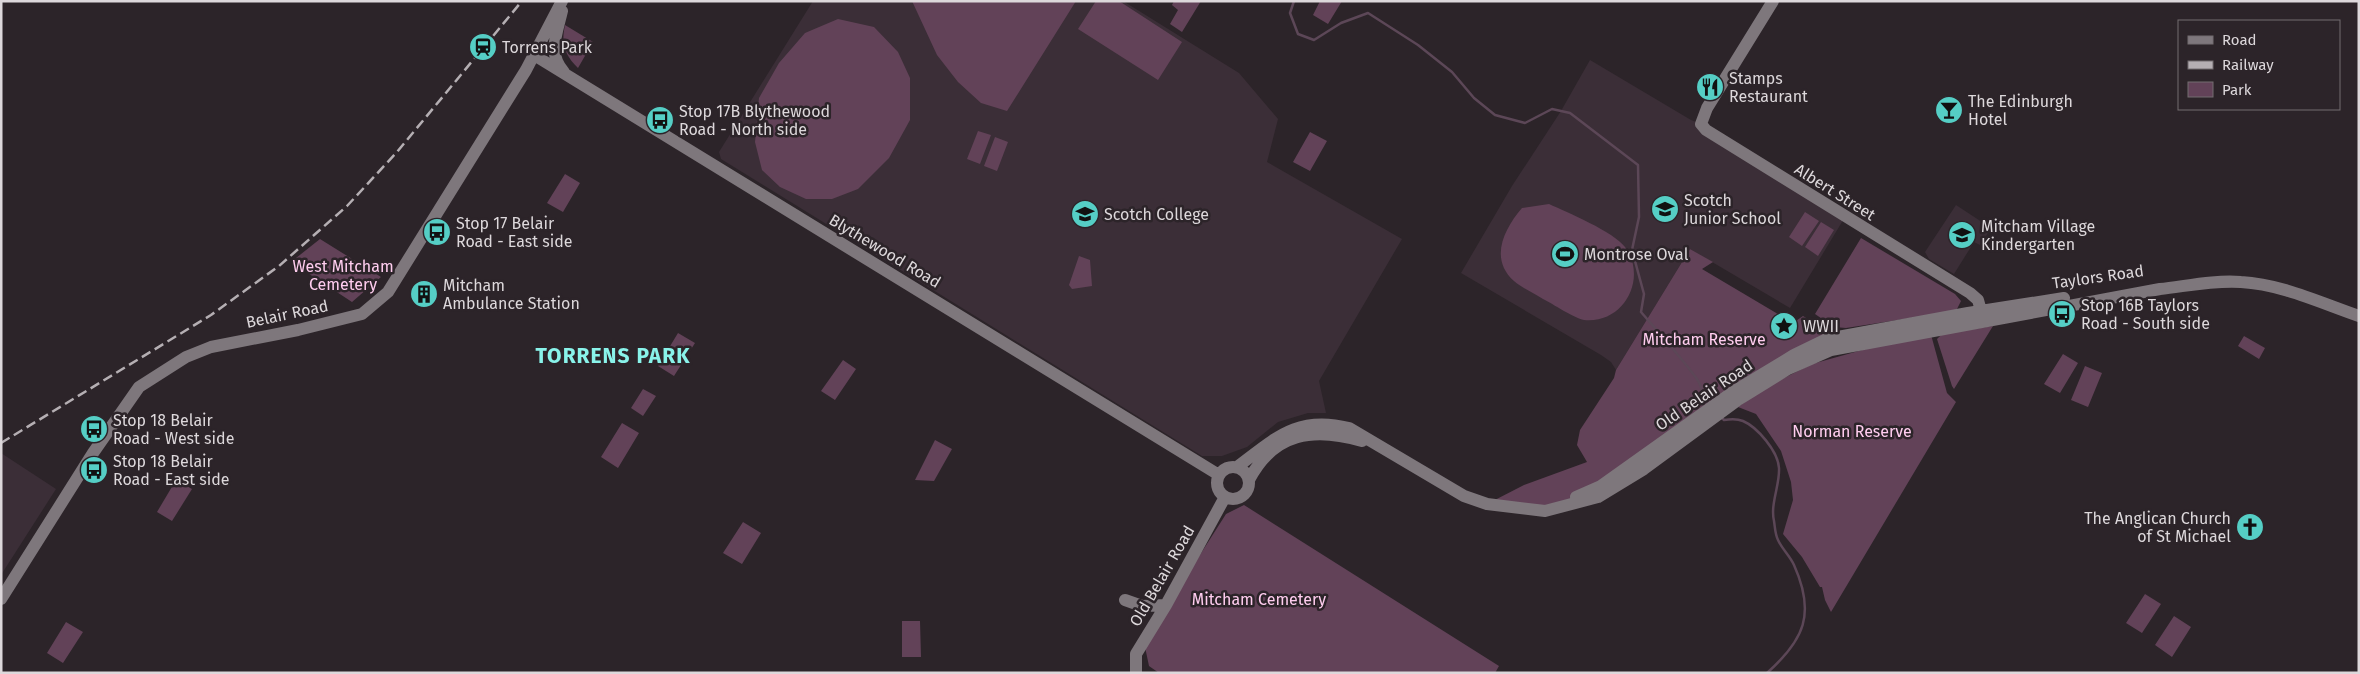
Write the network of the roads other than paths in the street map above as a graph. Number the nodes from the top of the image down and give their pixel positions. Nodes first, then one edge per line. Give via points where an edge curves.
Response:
1 (563, 1) edge
2 (1773, 1) edge
3 (534, 55) junction
4 (569, 78) junction
5 (1960, 286) junction
6 (2359, 310) edge
7 (1983, 316) junction
8 (2359, 316) edge
9 (1968, 318) junction
10 (1375, 444) junction
11 (1237, 467) junction
12 (1219, 475) junction
13 (1249, 480) junction
14 (1225, 497) junction
15 (1, 599) edge
16 (1125, 600) dead end
17 (1166, 605) junction
18 (1136, 673) edge

1 - 3 main road, Belair Road
1 - 4 main road via 553,50 554,58
2 - 5 main road, Albert Street via 1701,124
3 - 4 main road, Blythewood Road
3 - 15 main road, Belair Road via 388,292 362,314 211,347 186,357 139,387 88,460
4 - 12 main road, Blythewood Road
5 - 7 main road, Albert Street via 1978,300
5 - 9 main road
6 - 7 main road, Taylors Road via 2270,280 2234,274 2109,291
7 - 8 main road, Taylors Road via 2160,289 2241,282 2269,286
7 - 9 main road, Taylors Road
9 - 10 main road, Old Belair Road via 1827,339 1794,355 1603,490 1525,509 1487,504 1464,496
10 - 11 main road, Old Belair Road via 1349,428 1332,424 1311,425 1294,428 1278,436
10 - 13 main road, Old Belair Road via 1322,432 1304,435 1285,442 1263,457
11 - 12 main road via 1225,469
11 - 13 main road
12 - 14 main road via 1218,489
13 - 14 main road via 1248,490 1241,497
14 - 17 main road, Old Belair Road
16 - 17 main road via 1142,606
17 - 18 main road, Old Belair Road via 1136,654

